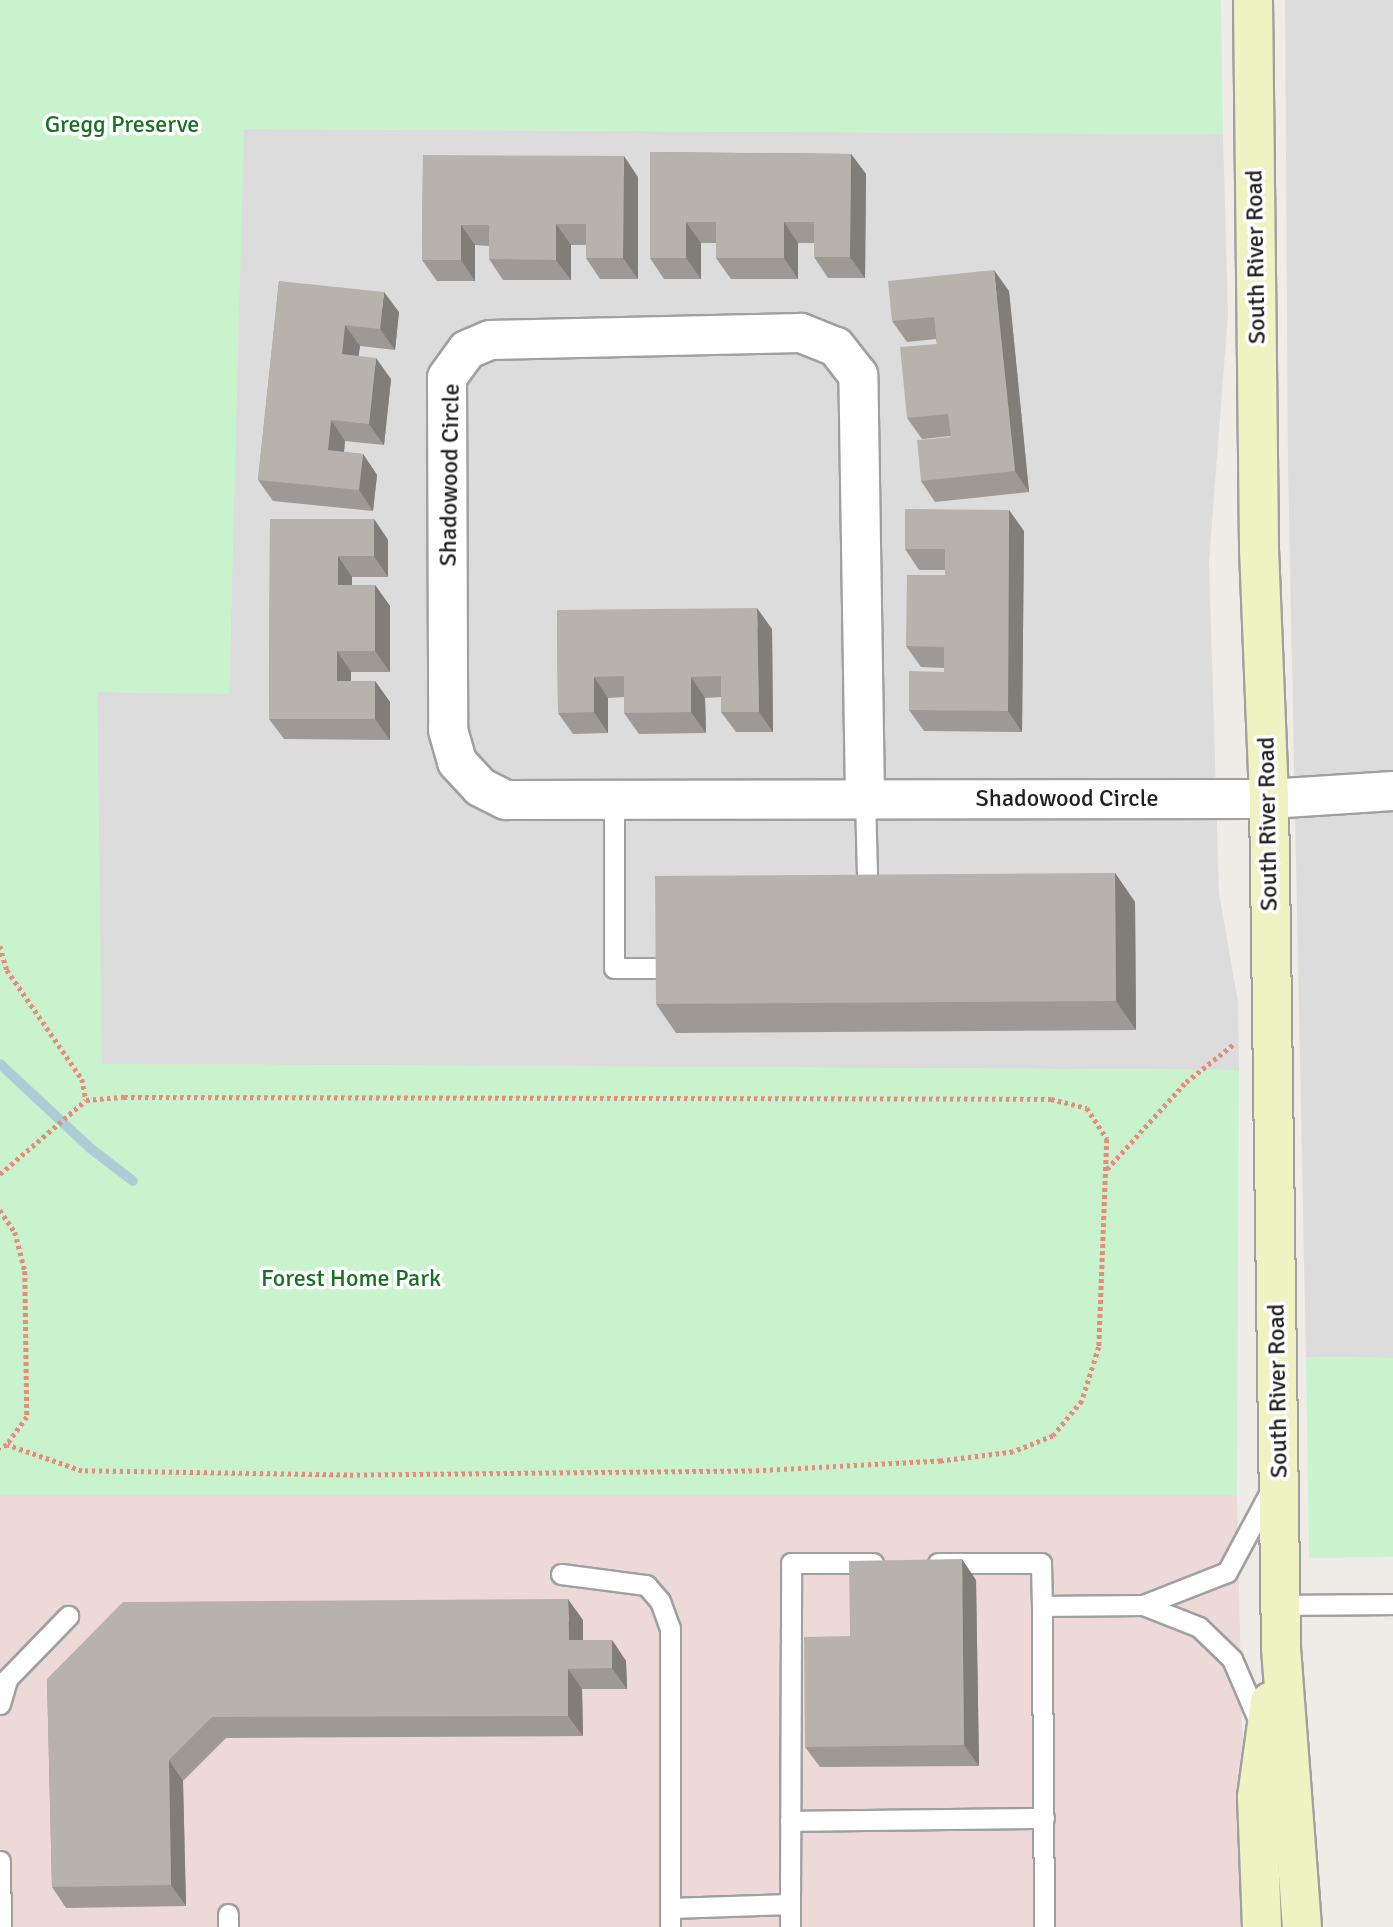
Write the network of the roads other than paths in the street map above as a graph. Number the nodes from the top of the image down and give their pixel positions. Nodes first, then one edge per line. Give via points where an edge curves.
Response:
1 (1253, 0) edge
2 (1393, 792) edge
3 (865, 798) junction
4 (1269, 799) junction
5 (614, 800) junction
6 (867, 876) edge
7 (675, 968) edge
8 (1279, 1476) junction
9 (888, 1563) edge
10 (916, 1563) edge
11 (561, 1574) dead end
12 (1393, 1604) edge
13 (1143, 1605) junction
14 (1281, 1605) junction
15 (1042, 1606) junction
16 (68, 1615) dead end
17 (1281, 1648) junction
18 (0, 1704) edge
19 (1264, 1734) junction
20 (1044, 1818) junction
21 (790, 1821) junction
22 (0, 1861) edge
23 (790, 1904) junction
24 (670, 1918) edge
25 (1, 1927) edge
26 (790, 1927) edge
27 (1044, 1927) edge
28 (1262, 1927) edge
29 (1302, 1927) edge

1 - 4 street, South River Road via 1259,549
2 - 4 street, Shadowood Circle
3 - 4 street, Shadowood Circle
3 - 5 street, Shadowood Circle
3 - 5 street, Shadowood Circle via 858,376 836,347 801,332 490,340 467,350 447,378 448,730 457,762 480,787 506,800
3 - 6 lane
4 - 8 street, South River Road
5 - 7 lane via 614,968
8 - 13 lane via 1227,1572
8 - 14 street, South River Road
9 - 21 lane via 791,1563
10 - 15 lane via 1041,1563
11 - 24 lane via 646,1585 660,1601 670,1628
12 - 14 lane
13 - 15 lane
13 - 19 lane via 1199,1627 1232,1659
14 - 17 street, South River Road
15 - 20 lane
16 - 18 lane via 7,1679
17 - 19 street, South River Road
17 - 29 street, South River Road
19 - 28 street, South River Road via 1258,1797
20 - 21 lane
20 - 27 lane
21 - 23 lane
22 - 25 lane
23 - 24 lane
23 - 26 lane

